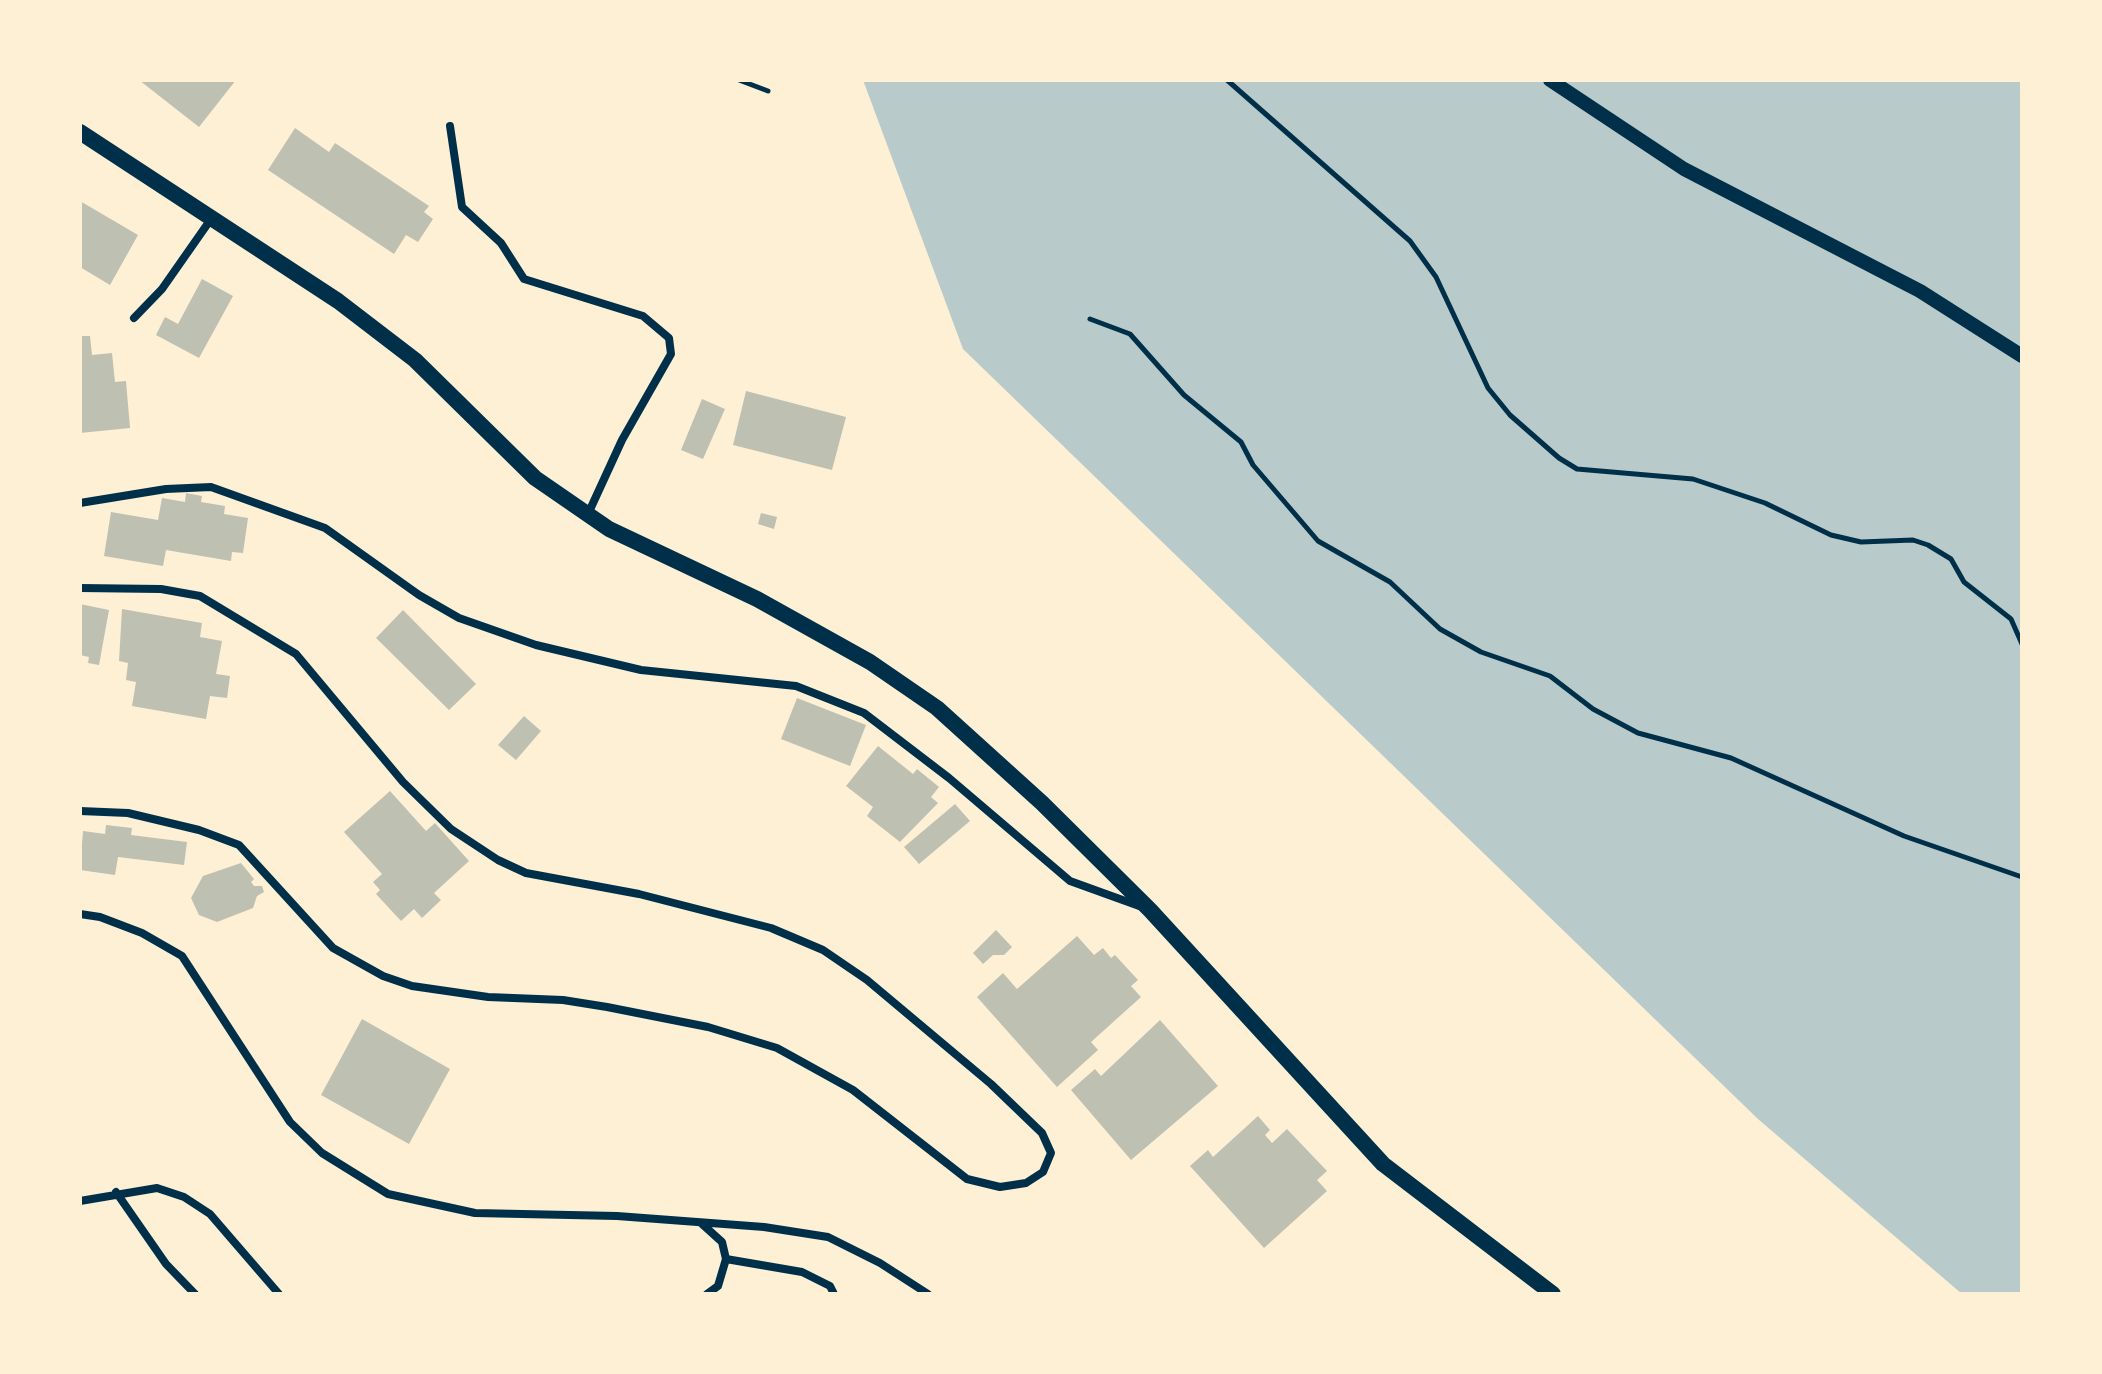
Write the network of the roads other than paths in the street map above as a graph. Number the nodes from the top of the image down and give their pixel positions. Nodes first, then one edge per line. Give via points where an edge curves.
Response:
1 (1550, 80) edge
2 (450, 126) dead end
3 (80, 132) edge
4 (211, 219) junction
5 (134, 318) dead end
6 (2022, 356) edge
7 (80, 503) edge
8 (588, 514) junction
9 (80, 588) edge
10 (80, 811) edge
11 (1150, 910) junction
12 (80, 914) edge
13 (116, 1192) junction
14 (80, 1201) edge
15 (701, 1222) junction
16 (726, 1259) junction
17 (195, 1294) edge
18 (279, 1294) edge
19 (707, 1294) edge
20 (834, 1294) edge
21 (928, 1294) edge
22 (1553, 1294) edge

1 - 6 street via 1684,169 1920,291
2 - 8 street via 462,207 501,243 524,279 643,316 669,338 671,354
3 - 4 main road
4 - 5 street via 162,289
4 - 8 main road via 338,301 415,360 535,478
7 - 11 street via 211,487 325,528 459,618 536,645 641,670 796,686 864,713 1070,881
8 - 11 main road via 757,599 870,662 926,701 1003,766
9 - 10 street via 161,589 200,596 296,654 403,782 451,829 498,860 526,873 639,894 771,928 823,950 991,1084 1042,1133 1051,1153 1043,1172 1026,1183 1000,1187 967,1179 853,1090 777,1048 708,1027 607,1007 488,997 397,981 333,948 239,845 128,813
11 - 22 main road via 1383,1164
12 - 15 street via 142,933 182,956 290,1122 322,1153 388,1194 475,1213
13 - 14 street
13 - 17 street via 166,1264
13 - 18 street via 157,1188 184,1197 210,1214
15 - 16 street via 722,1242
15 - 21 street via 828,1237
16 - 19 street via 718,1286
16 - 20 street via 802,1272 830,1286

